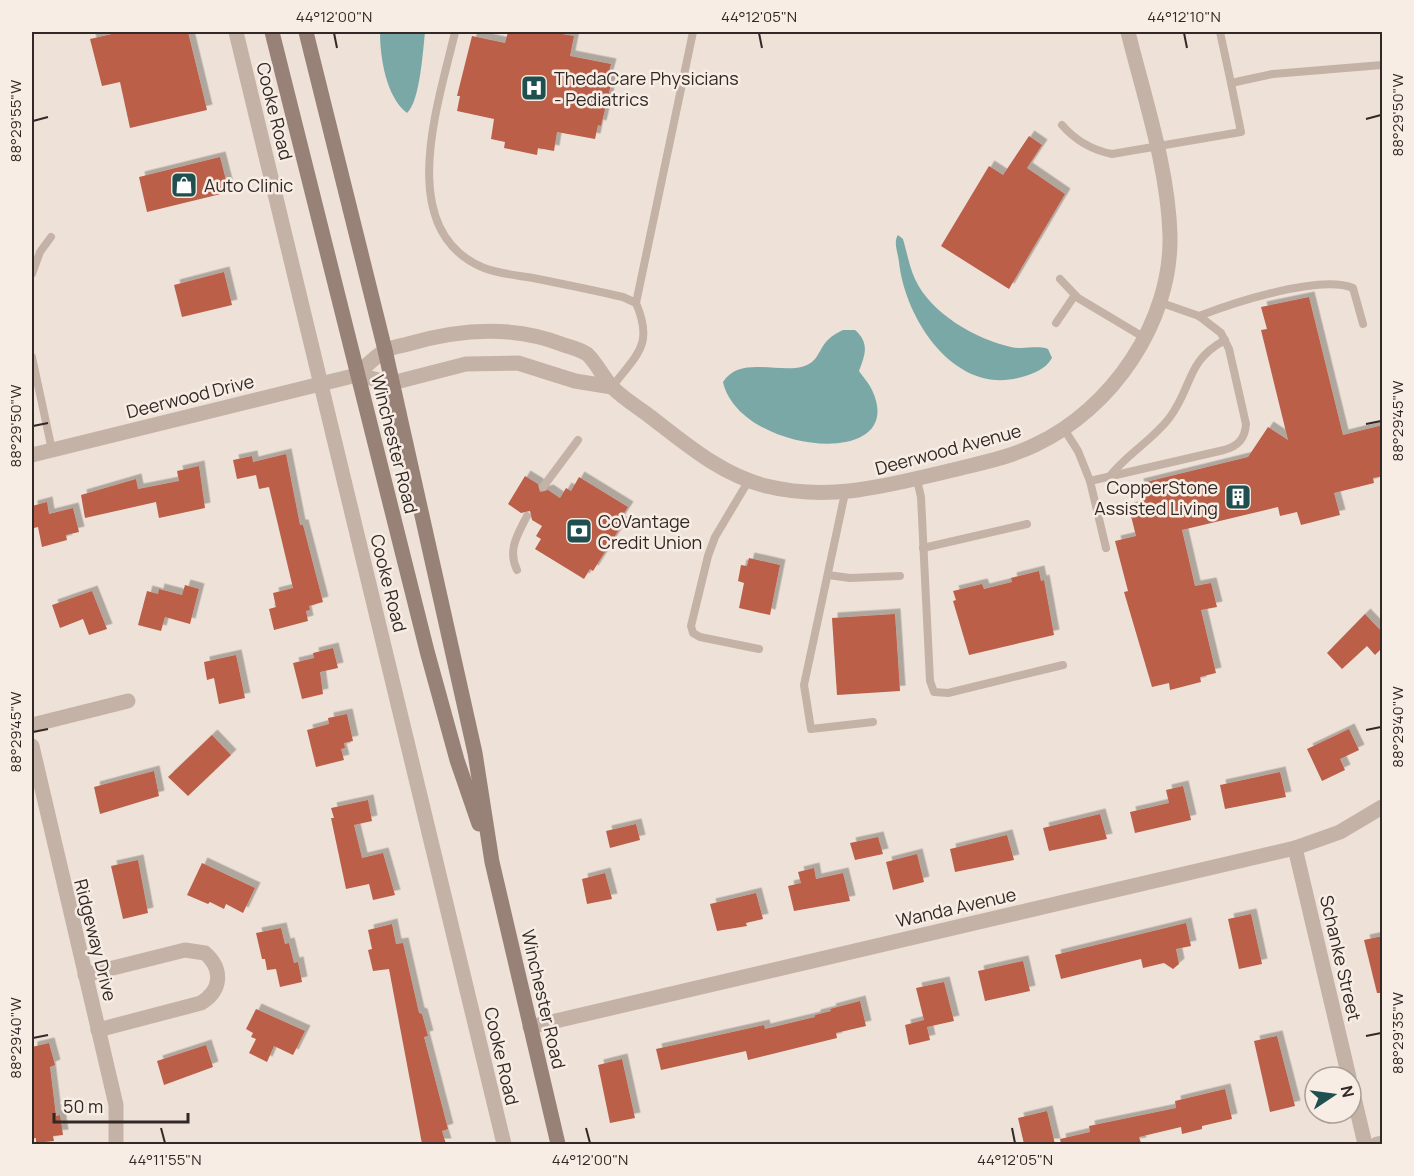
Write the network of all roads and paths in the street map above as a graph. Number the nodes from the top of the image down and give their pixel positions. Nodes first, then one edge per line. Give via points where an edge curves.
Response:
1 (236, 32) edge
2 (272, 32) edge
3 (306, 32) edge
4 (454, 32) edge
5 (693, 32) edge
6 (1128, 32) edge
7 (1220, 32) edge
8 (1383, 65) edge
9 (1231, 82) junction
10 (1062, 125) dead end
11 (1156, 147) junction
12 (51, 237) dead end
13 (32, 274) edge
14 (1060, 279) dead end
15 (1075, 295) junction
16 (1160, 302) junction
17 (636, 303) junction
18 (1199, 316) junction
19 (1056, 323) dead end
20 (1363, 324) dead end
21 (1145, 338) junction
22 (1226, 340) junction
23 (385, 350) junction
24 (32, 357) edge
25 (357, 375) junction
26 (392, 383) junction
27 (321, 384) junction
28 (612, 387) junction
29 (1064, 429) junction
30 (578, 440) dead end
31 (52, 450) junction
32 (32, 455) edge
33 (1110, 476) junction
34 (749, 480) junction
35 (917, 480) junction
36 (1090, 481) junction
37 (543, 487) dead end
38 (845, 493) junction
39 (527, 516) dead end
40 (1027, 524) dead end
41 (923, 548) junction
42 (1106, 548) dead end
43 (517, 570) dead end
44 (828, 574) junction
45 (900, 576) dead end
46 (759, 649) dead end
47 (1063, 665) dead end
48 (128, 701) dead end
49 (873, 722) dead end
50 (32, 725) edge
51 (32, 746) edge
52 (1383, 807) edge
53 (1295, 848) junction
54 (492, 862) junction
55 (85, 975) junction
56 (530, 1027) junction
57 (98, 1030) junction
58 (1346, 1065) edge
59 (1360, 1125) edge
60 (1383, 1143) edge
61 (116, 1144) edge
62 (504, 1144) edge
63 (558, 1144) edge
64 (1365, 1144) edge
65 (1377, 1144) edge

1 - 27 street, Cooke Road
2 - 25 main road, Winchester Road
3 - 23 main road, Winchester Road
4 - 17 lane via 428,166 434,205 446,239 459,255 487,269
5 - 17 lane
6 - 11 street, Deerwood Avenue
7 - 9 lane
8 - 9 lane via 1273,74
9 - 11 lane via 1241,132
10 - 11 lane via 1071,136 1099,151 1125,153
11 - 16 street, Deerwood Avenue via 1170,238
12 - 13 lane
14 - 15 lane
15 - 19 lane
15 - 21 lane
16 - 18 lane
16 - 21 street, Deerwood Avenue
17 - 28 lane via 646,328 643,344
18 - 20 lane via 1310,285 1334,283 1353,288
18 - 22 lane
21 - 29 street, Deerwood Avenue via 1114,383
22 - 33 lane via 1204,353 1169,418 1123,459
22 - 33 lane via 1246,424 1240,442 1224,450
23 - 25 street, Deerwood Avenue
23 - 26 main road, Winchester Road
23 - 28 street, Deerwood Avenue via 465,332 526,333 586,354
24 - 31 lane
25 - 26 street, Deerwood Avenue
25 - 27 street, Deerwood Drive
25 - 54 main road, Winchester Road via 457,760
26 - 28 street, Deerwood Avenue via 466,364 496,362 518,363 575,381
26 - 54 main road, Winchester Road via 475,753
27 - 31 street, Deerwood Drive
27 - 62 street, Cooke Road
28 - 34 street, Deerwood Avenue via 710,462
29 - 35 street, Deerwood Avenue via 1005,457
29 - 36 lane
30 - 37 lane
31 - 32 street, Deerwood Drive
33 - 36 lane
34 - 38 street, Deerwood Avenue via 795,492
34 - 46 lane via 715,537 691,626 700,637
35 - 38 street, Deerwood Avenue
35 - 41 lane
36 - 42 lane
38 - 44 lane
39 - 43 lane via 512,551
40 - 41 lane
41 - 47 lane via 930,681 934,692 948,693
44 - 45 lane via 850,578
44 - 49 lane via 804,685 812,729
48 - 50 street
51 - 55 street, Ridgeway Drive
52 - 53 street, Wanda Avenue via 1340,832
53 - 56 street, Wanda Avenue
53 - 58 street, Schanke Street
54 - 56 main road, Winchester Road
55 - 57 street, Ridgeway Drive
55 - 57 street via 185,950 205,953 217,969 217,987 211,998
56 - 63 main road, Winchester Road
57 - 61 street, Ridgeway Drive via 116,1105
59 - 64 street
60 - 65 street

